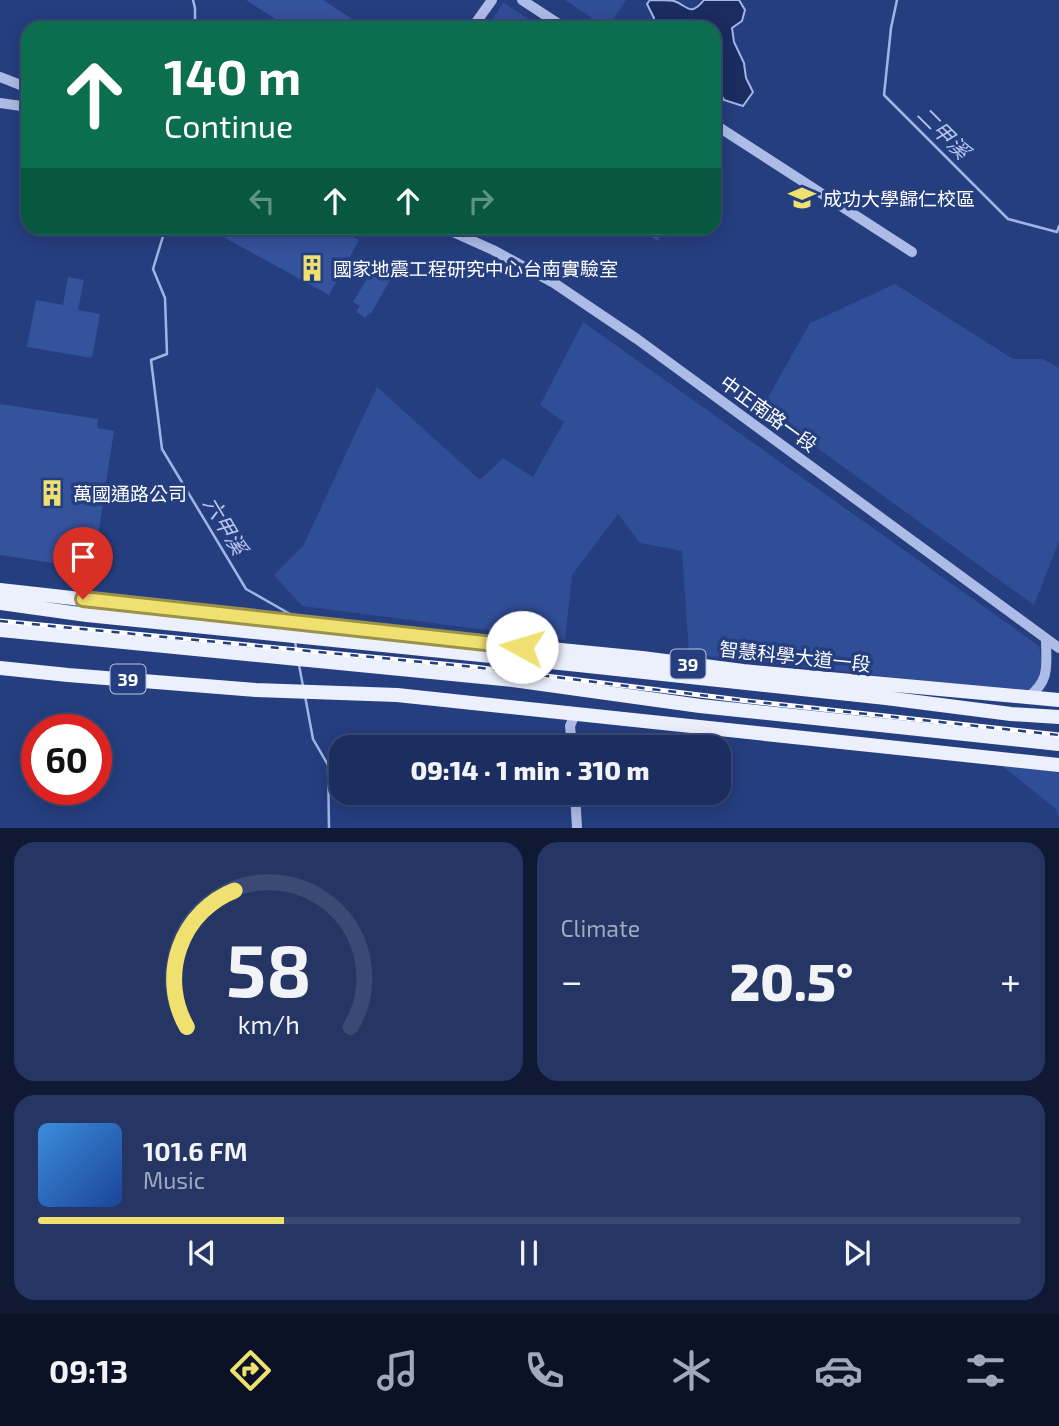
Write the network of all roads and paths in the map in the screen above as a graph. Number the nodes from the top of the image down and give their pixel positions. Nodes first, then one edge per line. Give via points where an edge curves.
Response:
1 (492, 0) edge
2 (522, 0) edge
3 (477, 21) edge
4 (554, 21) edge
5 (0, 77) edge
6 (0, 84) edge
7 (21, 85) edge
8 (21, 87) edge
9 (0, 103) edge
10 (21, 106) edge
11 (721, 129) edge
12 (460, 235) edge
13 (912, 252) dead end
14 (0, 590) edge
15 (0, 603) edge
16 (165, 609) junction
17 (87, 615) junction
18 (0, 630) edge
19 (1046, 639) junction
20 (1059, 648) edge
21 (0, 668) edge
22 (768, 673) junction
23 (823, 691) junction
24 (1028, 697) junction
25 (1059, 700) edge
26 (575, 714) junction
27 (1059, 717) edge
28 (571, 735) edge
29 (1059, 744) edge
30 (1059, 765) edge
31 (576, 805) edge
32 (577, 828) edge

1 - 3 street
2 - 4 street
5 - 7 street
6 - 8 street
9 - 10 street
11 - 13 street
12 - 19 street, 中正南路一段 via 554,283 596,311
14 - 16 main road, 39
15 - 17 main road, 39
16 - 17 main road
16 - 22 main road, 智慧科學大道一段 / 39
17 - 23 main road, 智慧科學大道一段 / 39
18 - 29 main road, 39 via 513,680 700,706
19 - 20 street, 中正南路一段
19 - 24 street via 1046,677 1041,688
21 - 26 main road, 39 via 256,690 397,695
22 - 23 main road
22 - 24 main road, 智慧科學大道一段 / 39
23 - 27 main road, 智慧科學大道一段 / 39
24 - 25 main road, 智慧科學大道一段 / 39
26 - 28 street
26 - 30 main road, 39
31 - 32 street

